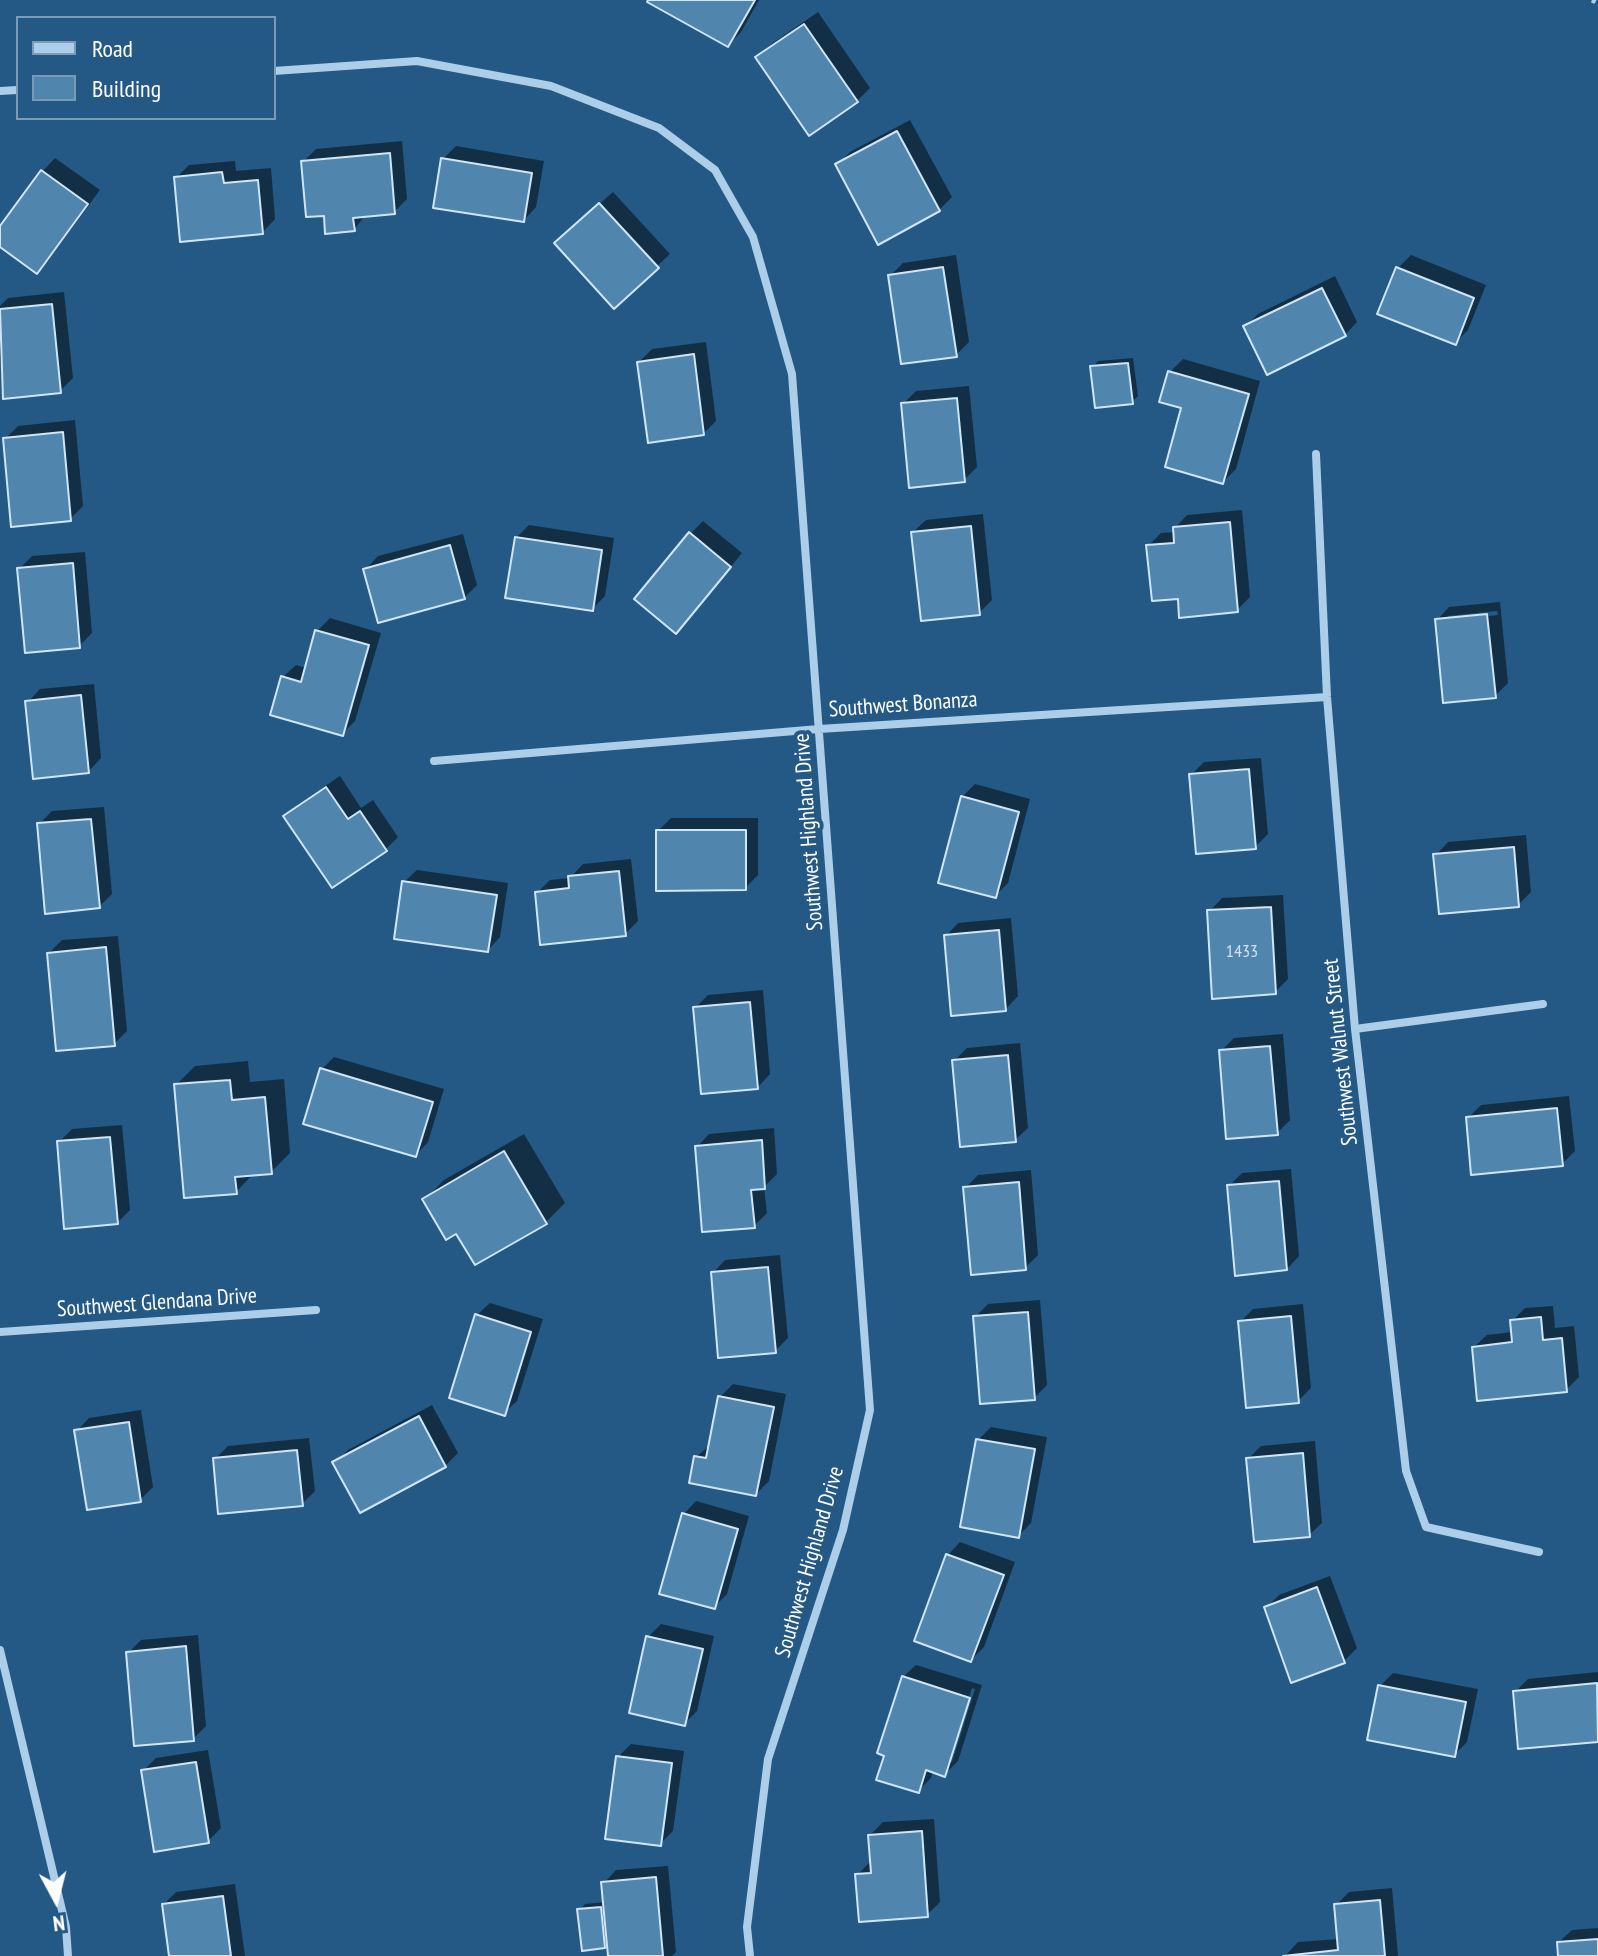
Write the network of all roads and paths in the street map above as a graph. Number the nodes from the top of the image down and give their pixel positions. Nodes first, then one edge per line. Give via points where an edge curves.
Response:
1 (1592, 0) edge
2 (1598, 3) edge
3 (276, 71) edge
4 (1316, 454) dead end
5 (1327, 697) junction
6 (819, 729) junction
7 (434, 761) dead end
8 (1543, 1004) dead end
9 (1355, 1029) junction
10 (316, 1310) dead end
11 (0, 1332) edge
12 (1539, 1552) dead end
13 (0, 1650) edge
14 (68, 1956) edge
15 (750, 1956) edge

1 - 2 path
3 - 6 street, Southwest Highland Drive via 417,61 551,86 659,128 715,170 753,237 792,374
4 - 5 street, Southwest Walnut Street
5 - 6 street, Southwest Bonanza
5 - 9 street, Southwest Walnut Street
6 - 7 street, Southwest Bonanza
6 - 15 street, Southwest Highland Drive via 870,1410 843,1530 768,1759 747,1927
8 - 9 street
9 - 12 street, Southwest Walnut Street via 1406,1471 1426,1527
10 - 11 street, Southwest Glendana Drive
13 - 14 street via 66,1927

